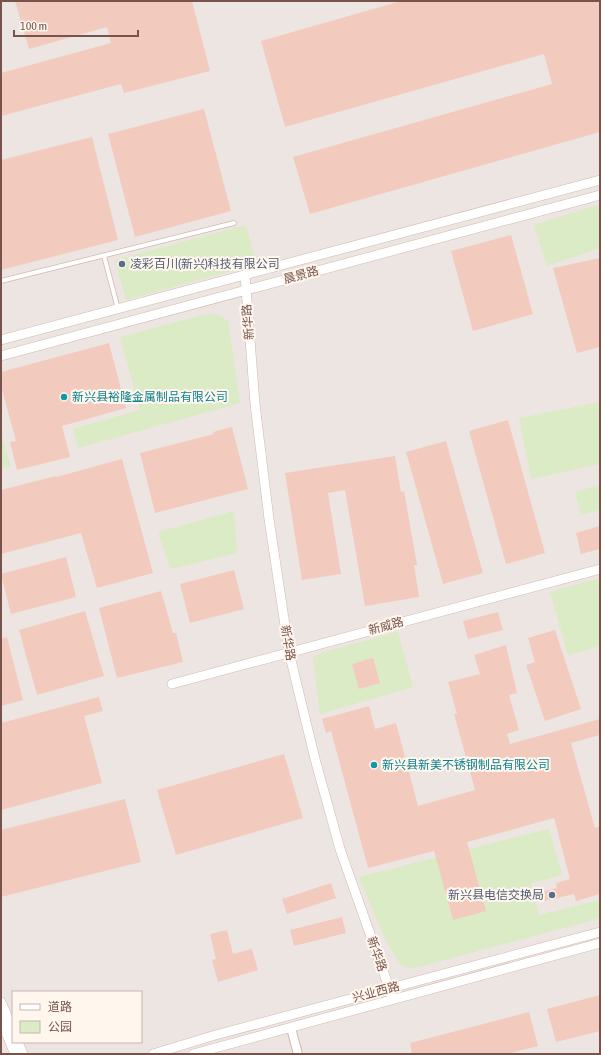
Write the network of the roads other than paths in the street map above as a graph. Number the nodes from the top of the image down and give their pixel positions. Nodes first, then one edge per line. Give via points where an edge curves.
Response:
1 (600, 180) edge
2 (600, 195) edge
3 (234, 223) dead end
4 (104, 256) junction
5 (245, 275) junction
6 (1, 281) edge
7 (245, 290) junction
8 (118, 309) junction
9 (1, 340) edge
10 (1, 356) edge
11 (600, 569) edge
12 (289, 652) junction
13 (172, 684) dead end
14 (600, 932) edge
15 (600, 943) edge
16 (389, 989) junction
17 (393, 999) junction
18 (1, 1002) edge
19 (1, 1021) edge
20 (12, 1028) edge
21 (291, 1028) junction
22 (18, 1043) edge
23 (15, 1054) edge
24 (23, 1054) edge
25 (153, 1054) edge
26 (192, 1054) edge
27 (298, 1054) edge

1 - 5 street, 晨景路
2 - 7 street, 晨景路
3 - 4 lane
4 - 6 lane
4 - 8 lane
5 - 7 street, 新华路
5 - 8 street, 晨景路
7 - 10 street, 晨景路
7 - 12 street, 新华路 via 257,419
8 - 9 street, 晨景路
11 - 12 street, 新威路
12 - 13 street, 新威路
12 - 16 street, 新华路 via 340,849
14 - 16 street, 兴业西路
15 - 17 street, 兴业西路
16 - 17 street, 新华路
16 - 25 street, 兴业西路
17 - 21 street, 兴业西路
18 - 20 street
19 - 23 street
21 - 26 street, 兴业西路
21 - 27 street
22 - 24 street

